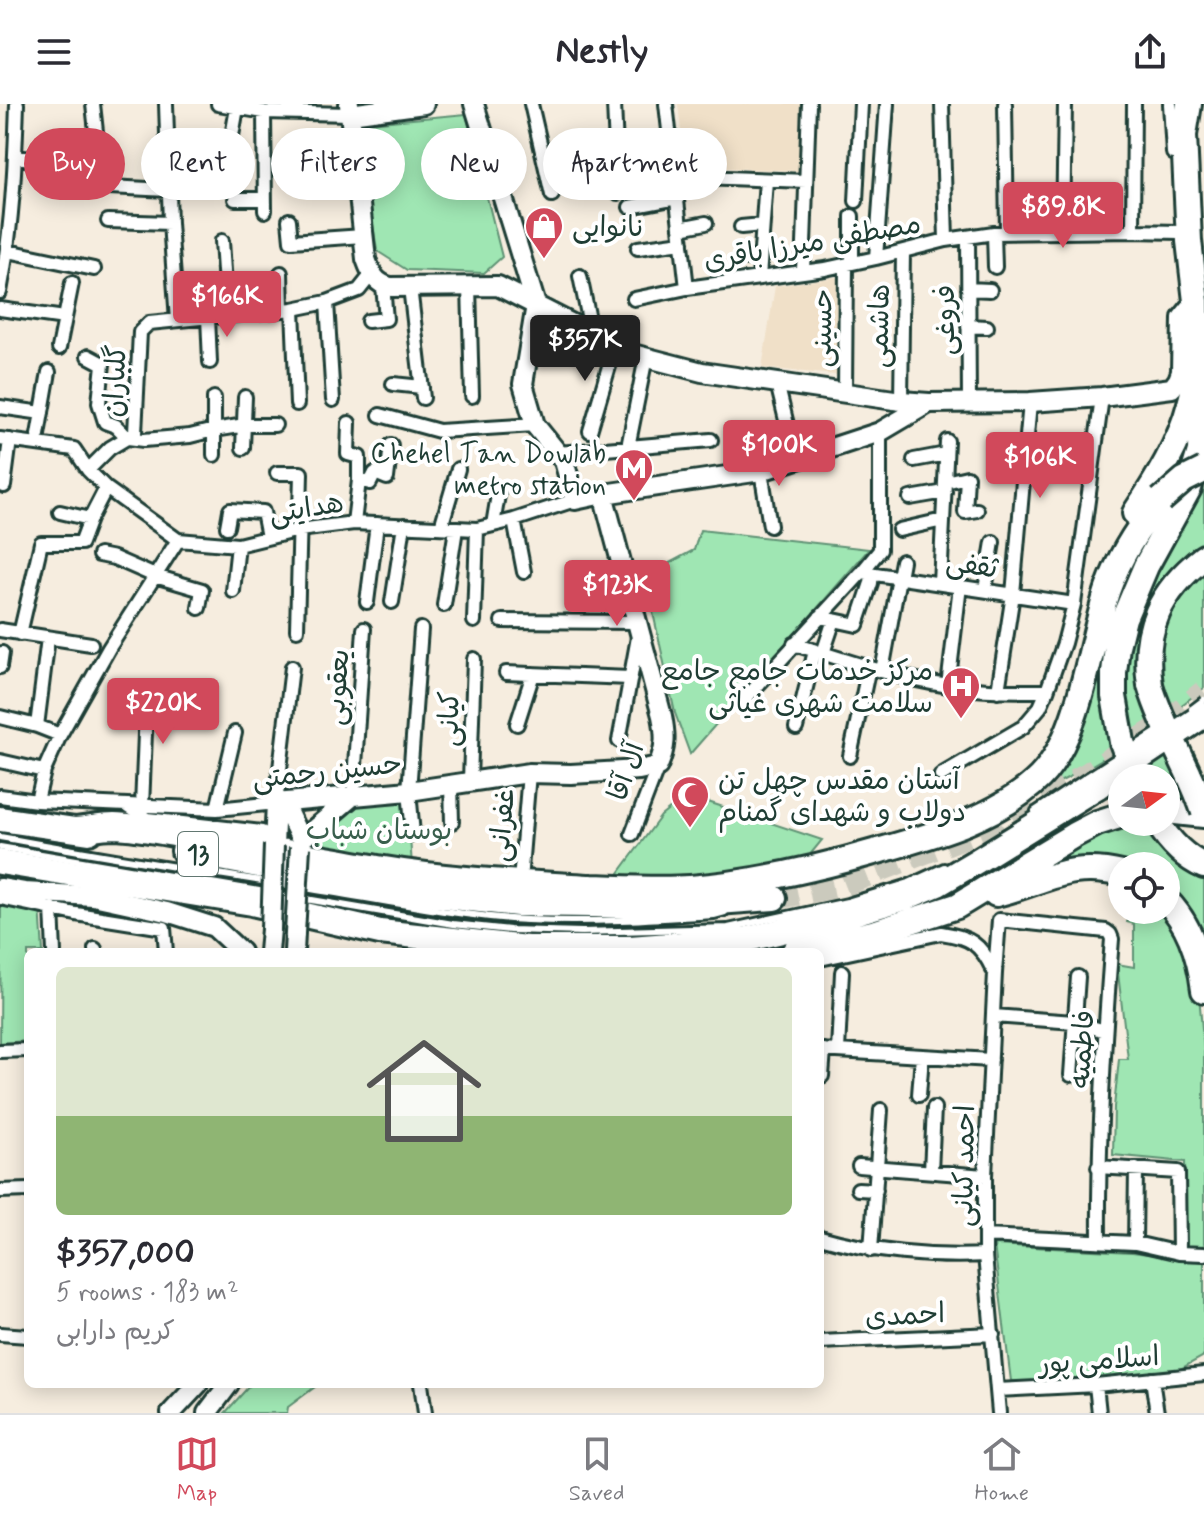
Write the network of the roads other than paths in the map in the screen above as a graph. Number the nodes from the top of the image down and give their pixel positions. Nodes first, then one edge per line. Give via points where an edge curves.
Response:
1 (17, 104) edge
2 (93, 104) edge
3 (166, 104) edge
4 (218, 104) edge
5 (424, 104) edge
6 (474, 104) edge
7 (531, 104) edge
8 (614, 104) edge
9 (666, 104) edge
10 (809, 104) edge
11 (861, 104) edge
12 (887, 104) edge
13 (942, 104) edge
14 (1005, 104) edge
15 (1065, 104) edge
16 (1134, 104) edge
17 (1170, 104) edge
18 (1191, 104) edge
19 (237, 108) junction
20 (349, 109) edge
21 (264, 112) junction
22 (96, 128) edge
23 (167, 128) edge
24 (233, 128) edge
25 (615, 128) edge
26 (669, 128) edge
27 (543, 156) edge
28 (16, 157) junction
29 (24, 158) edge
30 (727, 178) edge
31 (766, 180) junction
32 (806, 181) junction
33 (1204, 185) edge
34 (169, 200) edge
35 (240, 200) edge
36 (667, 200) edge
37 (677, 200) edge
38 (856, 201) dead end
39 (5, 203) edge
40 (630, 207) dead end
41 (852, 216) dead end
42 (289, 220) dead end
43 (108, 221) dead end
44 (170, 223) junction
45 (706, 223) dead end
46 (762, 225) junction
47 (741, 227) dead end
48 (680, 228) junction
49 (1133, 231) junction
50 (1001, 232) junction
51 (1063, 232) junction
52 (363, 236) junction
53 (968, 237) junction
54 (1184, 237) junction
55 (946, 240) junction
56 (222, 241) dead end
57 (682, 242) junction
58 (638, 248) dead end
59 (8, 251) junction
60 (903, 252) junction
61 (743, 258) dead end
62 (760, 258) junction
63 (876, 258) junction
64 (849, 264) junction
65 (995, 267) dead end
66 (94, 269) dead end
67 (803, 272) junction
68 (281, 273) dead end
69 (580, 276) dead end
70 (759, 278) junction
71 (377, 280) junction
72 (72, 283) dead end
73 (469, 286) junction
74 (410, 287) junction
75 (687, 288) junction
76 (968, 289) junction
77 (990, 290) dead end
78 (0, 292) edge
79 (634, 299) dead end
80 (1196, 301) junction
81 (327, 302) junction
82 (536, 305) junction
83 (0, 309) edge
84 (288, 310) junction
85 (227, 316) junction
86 (208, 317) junction
87 (65, 318) junction
88 (177, 320) junction
89 (368, 321) dead end
90 (968, 326) junction
91 (987, 327) dead end
92 (592, 334) junction
93 (615, 346) junction
94 (59, 348) dead end
95 (88, 356) dead end
96 (646, 357) junction
97 (210, 362) dead end
98 (1197, 366) junction
99 (49, 372) dead end
100 (777, 383) junction
101 (393, 384) dead end
102 (845, 392) junction
103 (472, 396) dead end
104 (245, 397) dead end
105 (1102, 397) junction
106 (214, 398) dead end
107 (333, 400) dead end
108 (901, 401) junction
109 (1030, 402) junction
110 (929, 403) junction
111 (969, 403) junction
112 (297, 404) dead end
113 (0, 407) edge
114 (42, 413) junction
115 (380, 415) dead end
116 (349, 423) dead end
117 (245, 425) junction
118 (275, 425) dead end
119 (535, 425) junction
120 (214, 430) junction
121 (590, 431) dead end
122 (880, 432) junction
123 (38, 435) dead end
124 (790, 437) dead end
125 (128, 438) junction
126 (5, 440) edge
127 (711, 440) dead end
128 (391, 445) dead end
129 (628, 447) junction
130 (243, 448) dead end
131 (558, 453) junction
132 (214, 455) dead end
133 (914, 460) dead end
134 (458, 469) dead end
135 (88, 470) junction
136 (1204, 470) edge
137 (761, 471) junction
138 (277, 473) dead end
139 (359, 480) junction
140 (4, 486) dead end
141 (945, 487) junction
142 (106, 488) junction
143 (603, 494) junction
144 (498, 495) dead end
145 (910, 498) dead end
146 (575, 500) junction
147 (977, 510) dead end
148 (60, 512) dead end
149 (90, 519) junction
150 (514, 520) junction
151 (943, 520) junction
152 (354, 523) junction
153 (377, 524) junction
154 (404, 525) junction
155 (493, 525) junction
156 (770, 526) dead end
157 (227, 527) dead end
158 (441, 527) junction
159 (456, 529) junction
160 (477, 529) junction
161 (299, 530) junction
162 (899, 530) dead end
163 (268, 537) junction
164 (178, 540) junction
165 (993, 542) dead end
166 (238, 545) junction
167 (99, 555) dead end
168 (1204, 557) edge
169 (902, 561) dead end
170 (524, 572) dead end
171 (867, 572) junction
172 (155, 576) junction
173 (899, 577) junction
174 (940, 583) junction
175 (960, 586) junction
176 (985, 590) junction
177 (233, 591) dead end
178 (1013, 594) junction
179 (367, 602) dead end
180 (392, 602) dead end
181 (1074, 604) junction
182 (444, 605) dead end
183 (199, 608) dead end
184 (820, 617) junction
185 (834, 620) junction
186 (474, 621) dead end
187 (502, 621) dead end
188 (638, 626) junction
189 (364, 629) dead end
190 (421, 629) dead end
191 (0, 630) edge
192 (297, 630) dead end
193 (20, 634) junction
194 (48, 638) junction
195 (91, 644) dead end
196 (794, 644) junction
197 (819, 652) junction
198 (2, 653) dead end
199 (474, 659) dead end
200 (0, 667) edge
201 (292, 667) dead end
202 (875, 669) junction
203 (506, 673) dead end
204 (533, 674) junction
205 (630, 678) junction
206 (948, 686) junction
207 (998, 691) junction
208 (1047, 691) junction
209 (139, 693) dead end
210 (744, 700) dead end
211 (1204, 700) edge
212 (1196, 713) edge
213 (0, 717) edge
214 (1176, 720) dead end
215 (517, 724) dead end
216 (37, 726) junction
217 (796, 728) dead end
218 (235, 733) dead end
219 (60, 735) junction
220 (619, 741) dead end
221 (850, 756) dead end
222 (0, 761) edge
223 (1130, 764) edge
224 (658, 766) junction
225 (44, 771) junction
226 (529, 773) junction
227 (941, 775) dead end
228 (470, 781) junction
229 (1093, 781) junction
230 (451, 784) junction
231 (409, 791) junction
232 (0, 796) edge
233 (353, 796) junction
234 (37, 801) junction
235 (280, 802) junction
236 (125, 806) junction
237 (142, 807) junction
238 (217, 809) junction
239 (1180, 812) edge
240 (1204, 814) edge
241 (1028, 816) dead end
242 (0, 819) edge
243 (1108, 819) edge
244 (452, 822) dead end
245 (75, 830) junction
246 (413, 834) dead end
247 (632, 834) dead end
248 (1167, 836) edge
249 (0, 837) edge
250 (274, 843) junction
251 (301, 844) junction
252 (0, 847) edge
253 (857, 857) junction
254 (0, 862) edge
255 (955, 862) dead end
256 (1204, 866) edge
257 (1108, 872) edge
258 (520, 881) dead end
259 (0, 888) edge
260 (0, 898) edge
261 (772, 898) joint
262 (967, 902) junction
263 (52, 908) junction
264 (1180, 916) edge
265 (380, 932) junction
266 (877, 932) junction
267 (1110, 934) joint
268 (921, 937) junction
269 (294, 943) edge
270 (54, 948) edge
271 (166, 948) edge
272 (237, 948) edge
273 (269, 948) edge
274 (450, 948) edge
275 (811, 948) edge
276 (824, 958) edge
277 (842, 972) dead end
278 (995, 973) junction
279 (1078, 977) dead end
280 (1204, 990) edge
281 (994, 1016) junction
282 (1074, 1022) junction
283 (1105, 1031) junction
284 (24, 1050) edge
285 (824, 1050) edge
286 (838, 1050) junction
287 (0, 1051) edge
288 (922, 1056) junction
289 (991, 1060) junction
290 (1071, 1075) dead end
291 (919, 1095) dead end
292 (934, 1108) dead end
293 (881, 1110) dead end
294 (859, 1166) dead end
295 (878, 1166) junction
296 (1098, 1167) junction
297 (1136, 1169) junction
298 (931, 1171) junction
299 (985, 1176) junction
300 (858, 1189) dead end
301 (24, 1190) edge
302 (876, 1190) junction
303 (0, 1191) edge
304 (985, 1236) junction
305 (824, 1238) edge
306 (1099, 1241) junction
307 (1135, 1243) junction
308 (871, 1250) junction
309 (1179, 1253) junction
310 (1204, 1254) edge
311 (985, 1255) junction
312 (0, 1334) edge
313 (993, 1334) junction
314 (24, 1336) edge
315 (824, 1342) edge
316 (1204, 1374) edge
317 (1152, 1379) junction
318 (1096, 1385) junction
319 (194, 1388) edge
320 (226, 1388) edge
321 (422, 1388) edge
322 (997, 1390) junction
323 (171, 1413) edge
324 (207, 1413) edge
325 (425, 1413) edge
326 (999, 1413) edge
327 (1099, 1413) edge
328 (1157, 1413) edge

1 - 28 street
2 - 22 street
3 - 23 street
4 - 19 street
5 - 20 main road
6 - 82 main road
7 - 27 street
8 - 25 street
9 - 26 street
10 - 32 street
11 - 38 street
12 - 63 street
13 - 55 street
14 - 50 street
15 - 51 street
16 - 49 street
17 - 54 street
18 - 33 highway
18 - 54 highway via 1184,135
19 - 21 street
19 - 24 street
20 - 21 street
20 - 52 main road
21 - 35 street via 264,205
28 - 29 street
28 - 39 street
30 - 31 street
31 - 32 street
31 - 46 street
32 - 67 street
34 - 44 street
36 - 40 street
37 - 48 street
39 - 59 street
41 - 64 street, حسینی
42 - 52 street via 291,241
43 - 44 street
44 - 88 street
45 - 48 street
46 - 47 street
46 - 62 street
48 - 57 street
49 - 51 street
49 - 54 street
50 - 51 street
50 - 53 street
50 - 65 street
52 - 71 main road via 366,259
53 - 55 street
53 - 76 street, فروغی
54 - 80 highway
55 - 60 street, مصطفی میرزا باقری
56 - 85 street
57 - 58 street
57 - 75 street
59 - 66 street
59 - 78 street
60 - 63 street, مصطفی میرزا باقری
60 - 108 street, هاشمی
61 - 62 street
62 - 70 street
63 - 64 street, مصطفی میرزا باقری
64 - 67 street, مصطفی میرزا باقری
64 - 102 street, حسینی
67 - 70 street, مصطفی میرزا باقری
68 - 84 street
69 - 92 street
70 - 75 street, مصطفی میرزا باقری
71 - 74 main road
71 - 81 street
71 - 89 street via 386,319
72 - 87 street
73 - 74 main road
73 - 82 main road via 498,286
73 - 103 street
74 - 101 street via 423,392
75 - 79 street, مصطفی میرزا باقری
76 - 77 street
76 - 90 street, فروغی
80 - 98 highway
80 - 105 main road via 1182,318 1181,372 1172,388
81 - 84 street
81 - 107 street
82 - 92 main road
82 - 119 main road via 523,384
83 - 87 street
84 - 85 street
84 - 112 street
85 - 86 street
86 - 88 street
86 - 97 street
87 - 94 street
88 - 125 street, گلباران via 149,323 140,332 135,433
90 - 91 street
90 - 111 street, فروغی
92 - 93 main road
93 - 96 main road
93 - 121 street
95 - 125 street via 103,364 99,403 105,422
96 - 100 main road
96 - 129 street
98 - 223 highway, bridge via 1198,461 1146,566 1117,646 1114,696
98 - 253 highway via 1184,424 1108,557 1063,704 1039,753 1008,784
99 - 114 street
100 - 102 main road
100 - 124 street
102 - 108 main road
104 - 117 street
105 - 109 main road
105 - 181 street
106 - 120 street
108 - 110 main road
109 - 111 main road
109 - 178 street
110 - 111 main road
110 - 122 main road
113 - 114 street
114 - 123 street
115 - 119 street via 439,431
116 - 139 street via 348,454 359,457
117 - 118 street
117 - 120 street
117 - 130 street
119 - 131 main road
120 - 125 street
120 - 132 street
122 - 137 main road
122 - 171 street via 880,550
125 - 135 street, گلباران
126 - 135 street via 74,449
126 - 140 street
127 - 129 street
128 - 139 street via 387,478 375,473 370,483
129 - 131 street
131 - 146 main road
133 - 141 street via 947,448
134 - 158 street
135 - 142 street
136 - 253 highway, bridge via 1161,500 1130,541 1108,590 1068,729 1050,766 1028,788 983,815
137 - 143 main road
137 - 156 street
138 - 161 street via 301,473
139 - 152 street
141 - 145 street
141 - 147 street via 967,477 965,512
141 - 151 street
142 - 149 street
142 - 164 street
143 - 146 main road
143 - 188 main road, آل آقا
144 - 155 street
146 - 150 street, هدایتی
148 - 149 street
149 - 193 street via 81,543 41,543
150 - 155 street, هدایتی
150 - 170 street
151 - 162 street
151 - 174 street
152 - 153 street, هدایتی
152 - 161 street, هدایتی
153 - 154 street, هدایتی
153 - 179 street
154 - 158 street, هدایتی
154 - 180 street
155 - 160 street, هدایتی
157 - 163 street via 230,510 263,512
158 - 159 street, هدایتی
159 - 160 street, هدایتی
159 - 182 street
160 - 186 street
161 - 163 street, هدایتی
161 - 192 street
163 - 166 street, هدایتی
164 - 166 street, هدایتی
164 - 172 street
165 - 176 street
166 - 177 street
167 - 172 street
168 - 240 highway, bridge via 1163,601 1148,655 1160,716
169 - 173 street
171 - 173 street, ثقفی
171 - 184 street
171 - 185 street via 871,583 857,625
172 - 183 street via 202,590
172 - 219 street
173 - 174 street, ثقفی
173 - 202 street
174 - 175 street, ثقفی
175 - 176 street, ثقفی
175 - 206 street
176 - 178 street, ثقفی
178 - 181 street, ثقفی
178 - 207 street
181 - 208 street
184 - 185 street
184 - 196 street
185 - 197 street
187 - 188 street
188 - 205 street
188 - 224 main road, آل آقا via 666,737
189 - 233 street, یعقوبی
190 - 231 street
191 - 193 street
193 - 194 street
194 - 195 street
194 - 216 street
196 - 197 street
196 - 210 street
197 - 202 street
197 - 217 street
198 - 200 street
199 - 228 street, کیانی
201 - 235 street
202 - 206 street
202 - 221 street
203 - 204 street
204 - 205 street
204 - 215 street
205 - 220 street
206 - 207 street
207 - 208 street
208 - 227 street via 1023,727
209 - 237 street via 146,709
211 - 212 lane, bridge
212 - 229 highway, 13, bridge
213 - 216 street
214 - 229 lane, bridge
216 - 219 street
218 - 238 street
219 - 225 street
222 - 225 street
224 - 226 main road, حسین رحمتی
224 - 247 street, آل آقا
225 - 234 street
226 - 228 main road, حسین رحمتی
226 - 258 street, غفرانی
228 - 230 main road, حسین رحمتی
229 - 241 lane
229 - 265 highway, 13 via 1011,842 938,884 840,917 748,939 630,948 527,948
230 - 231 main road, حسین رحمتی
230 - 244 street
231 - 233 main road, حسین رحمتی
231 - 246 street
232 - 234 street, حسین رحمتی
233 - 235 main road, حسین رحمتی
233 - 251 main road
234 - 236 street, حسین رحمتی
235 - 238 street, حسین رحمتی
235 - 250 main road
235 - 251 main road
236 - 237 street, حسین رحمتی
236 - 250 street via 147,819 262,832
237 - 238 street, حسین رحمتی
239 - 240 highway
242 - 245 highway, 13
243 - 262 highway
245 - 253 highway via 116,826 425,876 622,889 756,880
245 - 261 highway, 13 via 396,891 518,904 663,906
248 - 256 highway
249 - 261 lane via 525,920 714,915
250 - 273 main road, bridge
251 - 269 main road, bridge
252 - 255 lane via 453,924 582,932 728,928 847,902
254 - 265 highway, 13 via 252,903
257 - 262 highway via 1066,872
259 - 272 main road via 93,896 167,912 214,927
260 - 263 street
262 - 266 highway
263 - 270 street
263 - 271 street via 164,928
264 - 280 highway
265 - 274 highway
266 - 268 lane
266 - 275 highway
267 - 278 street, احمد کیانی via 999,920
267 - 283 street, فاطمیه
268 - 276 street
268 - 278 street via 961,936 977,945
277 - 286 street
278 - 281 street, احمد کیانی
279 - 282 street
281 - 282 street
281 - 289 street, احمد کیانی
282 - 283 street
282 - 290 street
283 - 296 street, فاطمیه
284 - 287 street
285 - 286 street
286 - 288 street
288 - 289 street
288 - 291 street
289 - 299 street, احمد کیانی
292 - 298 street
293 - 295 street
294 - 295 street
295 - 298 street
295 - 302 street
296 - 297 street
296 - 306 street, فاطمیه
297 - 307 street
297 - 309 street via 1178,1172
298 - 299 street
299 - 304 street, احمد کیانی
300 - 302 street
301 - 303 street
302 - 308 street
304 - 306 street
304 - 311 street, احمد کیانی
305 - 308 street
306 - 307 street
307 - 309 street
308 - 311 street
309 - 310 street
311 - 313 street, احمد کیانی
312 - 314 street
313 - 315 street, احمدی
313 - 322 street, احمد کیانی
316 - 317 street, اسلامی پور
317 - 318 street, اسلامی پور
317 - 328 street
318 - 322 street, اسلامی پور
318 - 327 street
319 - 323 main road
320 - 324 main road
321 - 325 street
322 - 326 street, احمد کیانی

